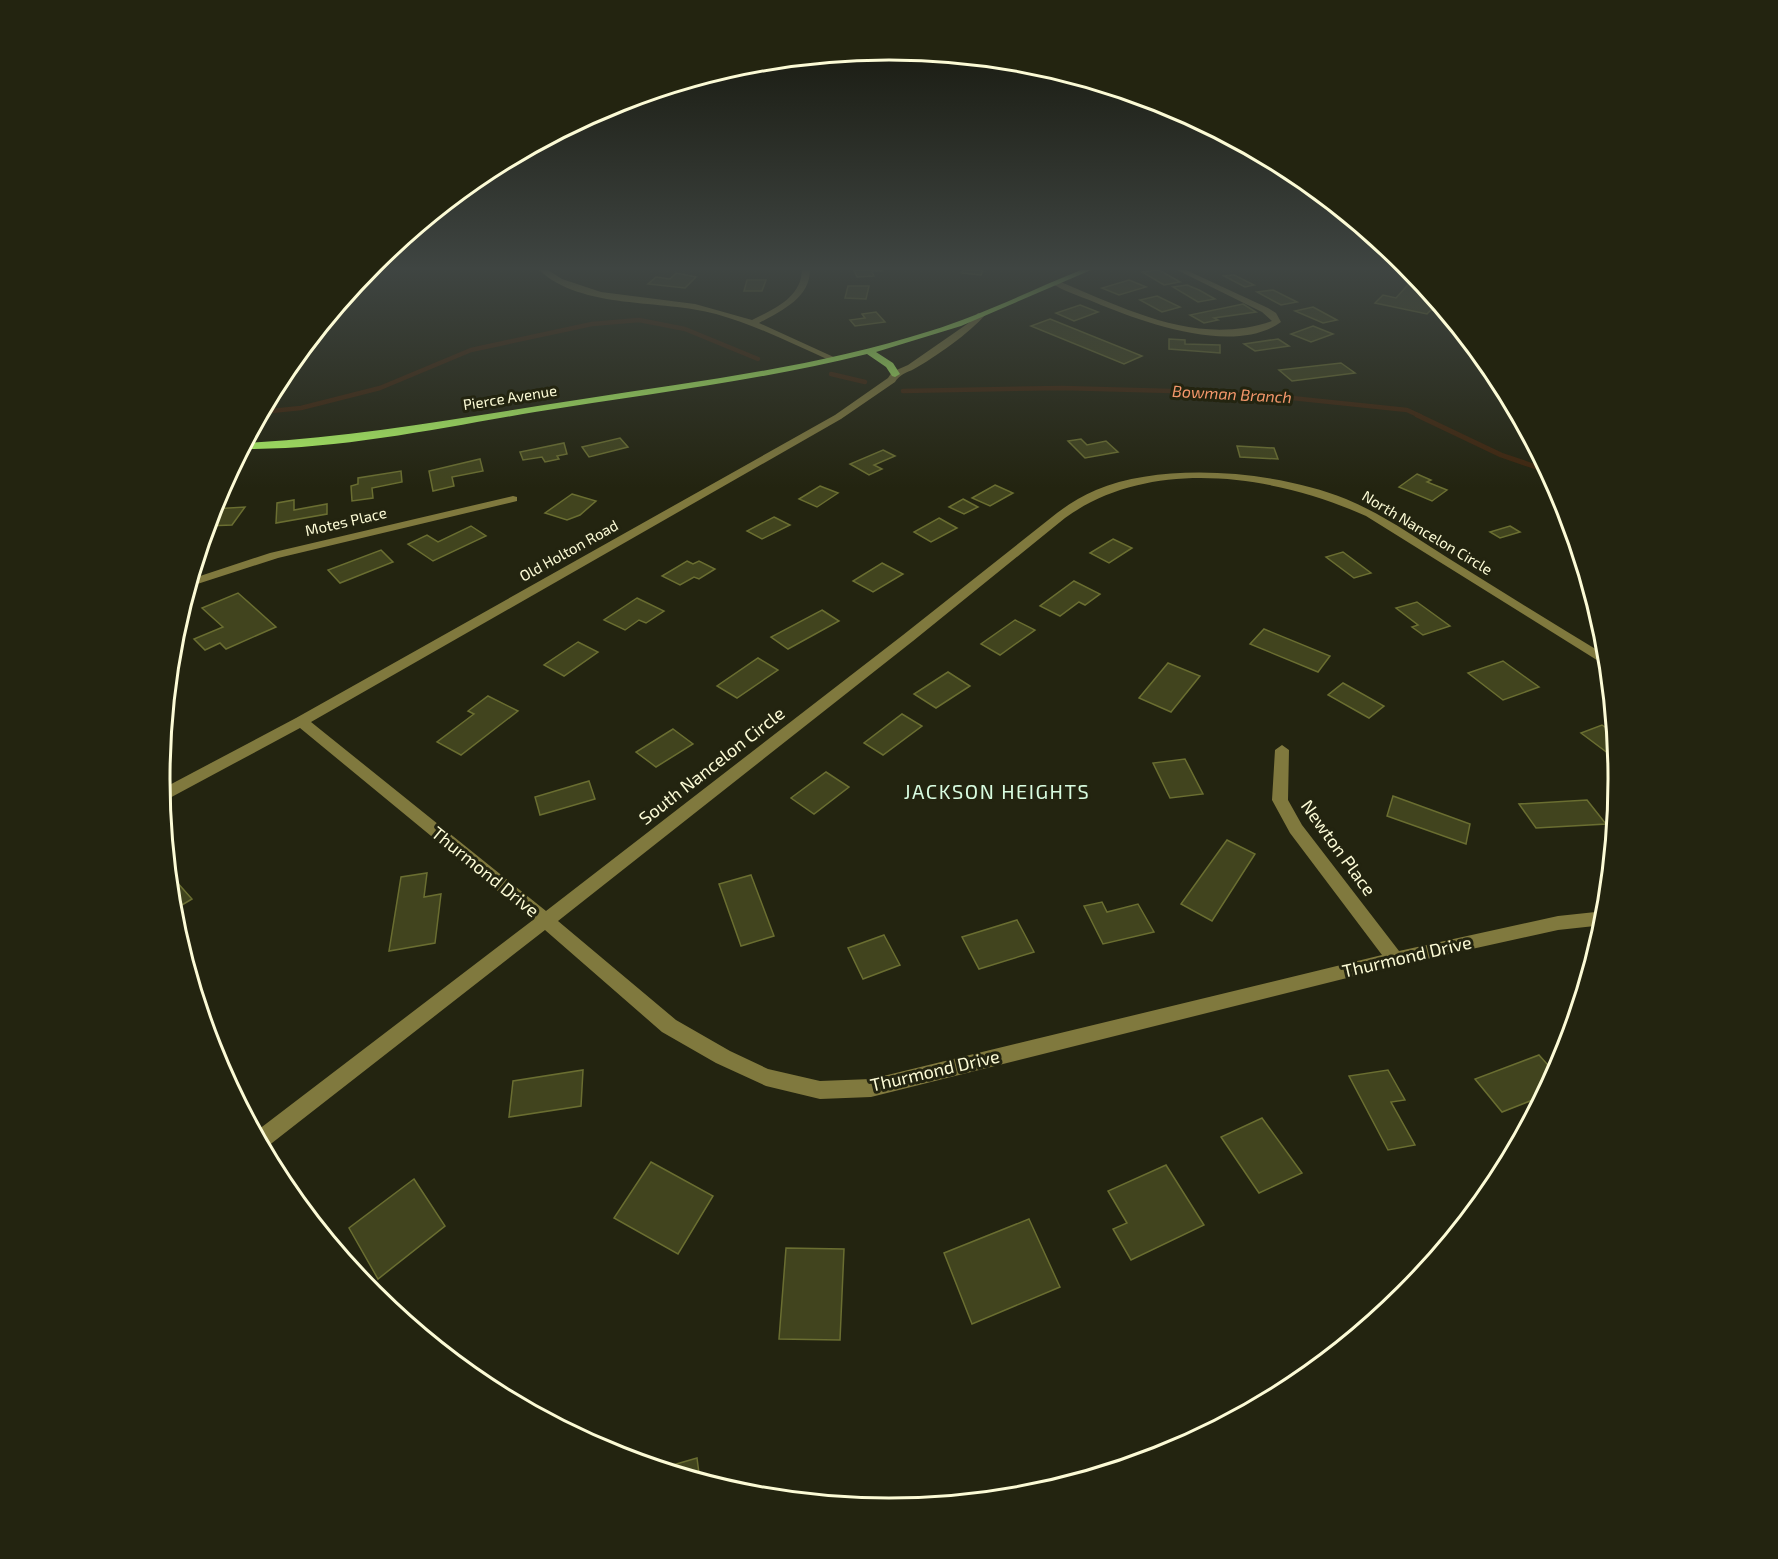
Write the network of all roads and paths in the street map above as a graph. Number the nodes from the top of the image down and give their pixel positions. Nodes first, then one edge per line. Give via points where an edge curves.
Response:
1 (796, 343) edge
2 (902, 343) edge
3 (946, 343) edge
4 (869, 352) junction
5 (834, 360) junction
6 (895, 374) junction
7 (252, 445) edge
8 (1212, 476) joint
9 (513, 499) dead end
10 (198, 581) edge
11 (1598, 656) edge
12 (301, 721) junction
13 (1282, 750) dead end
14 (170, 791) edge
15 (1595, 919) edge
16 (546, 921) junction
17 (1395, 959) junction
18 (265, 1137) edge

1 - 5 street
2 - 4 main road, Pierce Avenue
3 - 6 street, Old Holton Road
4 - 5 main road, Pierce Avenue
4 - 6 main road via 890,365
5 - 7 main road, Pierce Avenue via 423,427
6 - 12 street, Old Holton Road via 838,417
8 - 11 street, North Nancelon Circle via 1290,485 1345,501
8 - 16 street, South Nancelon Circle via 1113,488 1070,509
9 - 10 street, Motes Place via 274,555
12 - 14 street, Old Holton Road
12 - 16 street, Thurmond Drive
13 - 17 street, Newton Place via 1280,800 1296,829
15 - 17 street, Thurmond Drive via 1558,923
16 - 17 street, Thurmond Drive via 669,1026 766,1077 820,1090 871,1088
16 - 18 street, South Nancelon Circle

